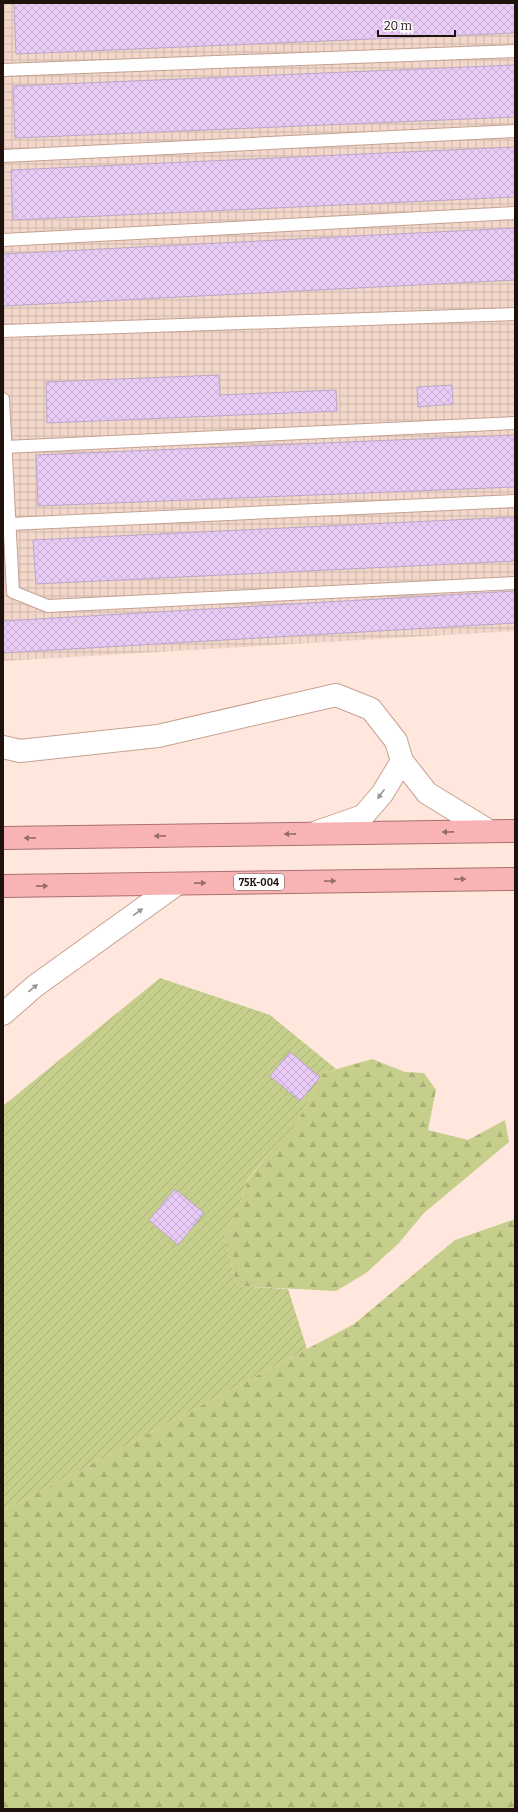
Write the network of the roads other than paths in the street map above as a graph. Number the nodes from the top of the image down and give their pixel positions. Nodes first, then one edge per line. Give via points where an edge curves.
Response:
1 (515, 52) edge
2 (3, 70) edge
3 (515, 131) edge
4 (3, 156) edge
5 (515, 213) edge
6 (3, 240) edge
7 (515, 314) edge
8 (3, 331) edge
9 (3, 399) edge
10 (515, 423) edge
11 (5, 447) junction
12 (515, 501) edge
13 (9, 524) junction
14 (515, 583) edge
15 (3, 747) edge
16 (402, 761) junction
17 (515, 830) edge
18 (489, 831) junction
19 (313, 834) junction
20 (3, 838) edge
21 (515, 879) edge
22 (177, 884) junction
23 (3, 886) edge
24 (3, 1014) edge

1 - 2 lane
3 - 4 lane
5 - 6 lane
7 - 8 lane
9 - 11 lane
10 - 11 lane
11 - 13 lane
12 - 13 lane
13 - 14 lane via 13,592 48,606
15 - 16 street via 20,751 158,736 336,695 371,708 396,741
16 - 18 street via 427,793
16 -> 19 street via 382,794 363,816
17 - 18 highway
18 -> 19 highway
19 -> 20 highway
22 -> 21 highway, 75К-004
23 -> 22 highway, 75К-004
24 -> 22 street via 35,986

